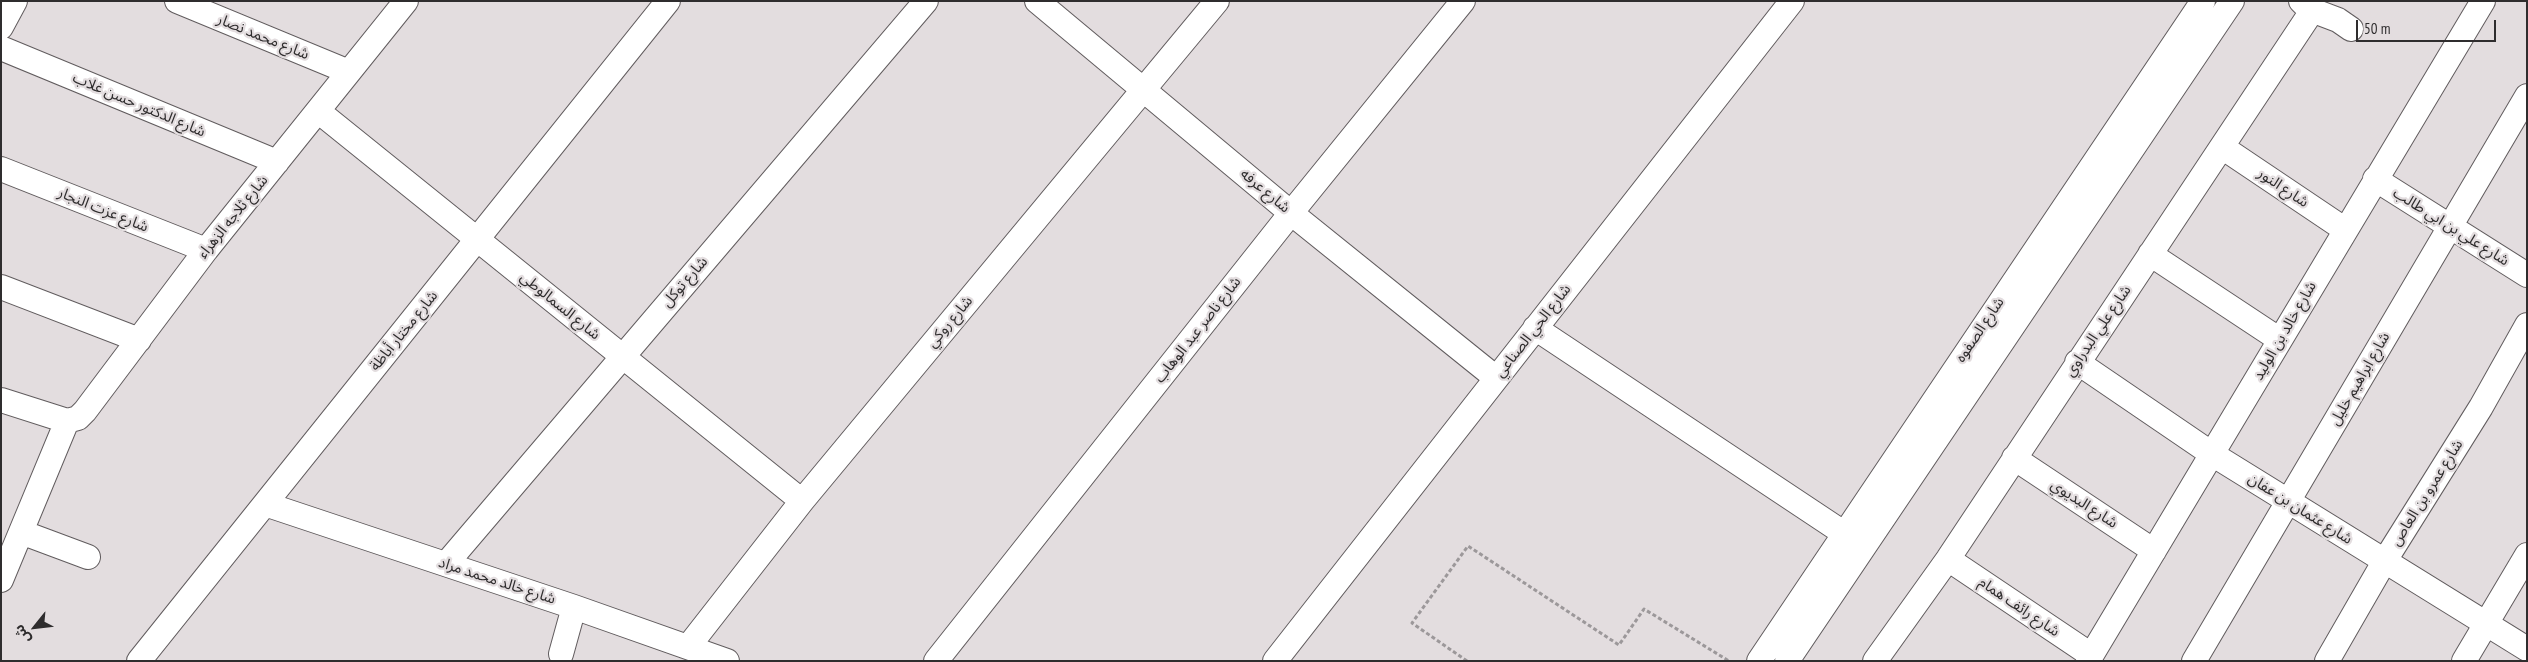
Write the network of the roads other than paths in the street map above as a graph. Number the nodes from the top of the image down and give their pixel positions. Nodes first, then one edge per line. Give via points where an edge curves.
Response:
1 (15, 1) edge
2 (177, 1) edge
3 (406, 1) edge
4 (668, 1) edge
5 (926, 1) edge
6 (1037, 1) edge
7 (1217, 1) edge
8 (1463, 1) edge
9 (1792, 1) edge
10 (2203, 1) edge
11 (2232, 1) edge
12 (2483, 1) edge
13 (2305, 5) edge
14 (1, 27) edge
15 (2351, 30) dead end
16 (1, 48) edge
17 (349, 72) junction
18 (1143, 89) junction
19 (2527, 96) edge
20 (318, 112) junction
21 (2222, 147) junction
22 (277, 162) junction
23 (1, 169) edge
24 (2375, 179) junction
25 (1290, 213) junction
26 (2450, 226) junction
27 (2344, 229) junction
28 (477, 240) junction
29 (206, 250) junction
30 (2150, 254) junction
31 (2527, 275) edge
32 (1, 287) edge
33 (2527, 325) edge
34 (1534, 328) junction
35 (139, 340) junction
36 (2280, 340) junction
37 (622, 355) junction
38 (2077, 362) junction
39 (1496, 378) junction
40 (1, 400) edge
41 (62, 420) junction
42 (2212, 454) junction
43 (2014, 458) junction
44 (802, 501) junction
45 (2288, 502) junction
46 (265, 504) junction
47 (21, 532) junction
48 (1845, 534) junction
49 (1865, 548) junction
50 (2154, 550) junction
51 (2527, 556) edge
52 (88, 557) dead end
53 (1948, 559) junction
54 (2384, 562) junction
55 (446, 564) junction
56 (1, 580) edge
57 (574, 606) junction
58 (2486, 624) junction
59 (688, 647) junction
60 (2527, 649) edge
61 (561, 654) dead end
62 (2089, 658) edge
63 (140, 661) edge
64 (728, 661) edge
65 (936, 661) edge
66 (1275, 661) edge
67 (1759, 661) edge
68 (1787, 661) edge
69 (1874, 661) edge
70 (2194, 661) edge
71 (2327, 661) edge
72 (2464, 661) edge

1 - 14 street
2 - 17 street, شارع محمد نصار
3 - 17 street, شارع ثلاجه الزهراء
4 - 28 street, شارع مختار أباظة
5 - 37 street, شارع توكل
6 - 18 street, شارع عرفه
7 - 18 street, شارع روكي
8 - 25 street, شارع ناصر عبد الوهاب
9 - 34 street, شارع الحي الصناعي
10 - 48 street, شارع الصفوه
11 - 49 street, شارع الصفوه
12 - 24 street, شارع خالد بن الوليد
13 - 15 street via 2338,20
13 - 21 street, شارع علي البدراوي via 2308,17
16 - 22 street, شارع الدكتور حسن غلاب
17 - 20 street, شارع ثلاجه الزهراء
18 - 25 street, شارع عرفه
18 - 44 street, شارع روكي
19 - 26 street, شارع ابراهيم خليل
20 - 22 street, شارع ثلاجه الزهراء
20 - 28 street, شارع السمالوطي
21 - 27 street, شارع النور
21 - 30 street, شارع علي البدراوي
22 - 29 street, شارع ثلاجه الزهراء
23 - 29 street, شارع عزت النجار
24 - 26 street, شارع علي بن ابي طالب
24 - 27 street, شارع خالد بن الوليد
25 - 39 street, شارع عرفه
25 - 65 street, شارع ناصر عبد الوهاب
26 - 31 street, شارع علي بن ابي طالب
26 - 45 street, شارع ابراهيم خليل
27 - 36 street, شارع خالد بن الوليد
28 - 37 street, شارع السمالوطي
28 - 46 street, شارع مختار أباظة
29 - 35 street, شارع ثلاجه الزهراء
30 - 36 street
30 - 38 street, شارع علي البدراوي
32 - 35 street
33 - 54 street, شارع عمرو بن العاص via 2481,407
34 - 39 street, شارع الحي الصناعي
34 - 48 street
35 - 41 street, شارع ثلاجه الزهراء via 85,411 78,418
36 - 42 street, شارع خالد بن الوليد
37 - 44 street, شارع السمالوطي
37 - 55 street, شارع توكل
38 - 42 street, شارع عثمان بن عفان
38 - 43 street, شارع علي البدراوي
39 - 66 street, شارع الحي الصناعي
40 - 41 street
41 - 47 street
42 - 45 street, شارع عثمان بن عفان
42 - 50 street, شارع خالد بن الوليد
43 - 50 street, شارع البديوي
43 - 53 street, شارع علي البدراوي
44 - 59 street, شارع روكي
45 - 54 street, شارع عثمان بن عفان
45 - 70 street, شارع ابراهيم خليل
46 - 55 street, شارع خالد محمد مراد
46 - 63 street, شارع مختار أباظة
47 - 52 street
47 - 56 street
48 - 49 street
48 - 67 street, شارع الصفوه
49 - 68 street, شارع الصفوه
50 - 62 street, شارع خالد بن الوليد
51 - 58 street
53 - 62 street, شارع رائف همام
53 - 69 street, شارع علي البدراوي
54 - 58 street, شارع عثمان بن عفان
54 - 71 street, شارع عمرو بن العاص
55 - 57 street, شارع خالد محمد مراد
57 - 59 street, شارع خالد محمد مراد
57 - 61 street
58 - 60 street, شارع عثمان بن عفان
58 - 72 street
59 - 64 street, شارع خالد محمد مراد

